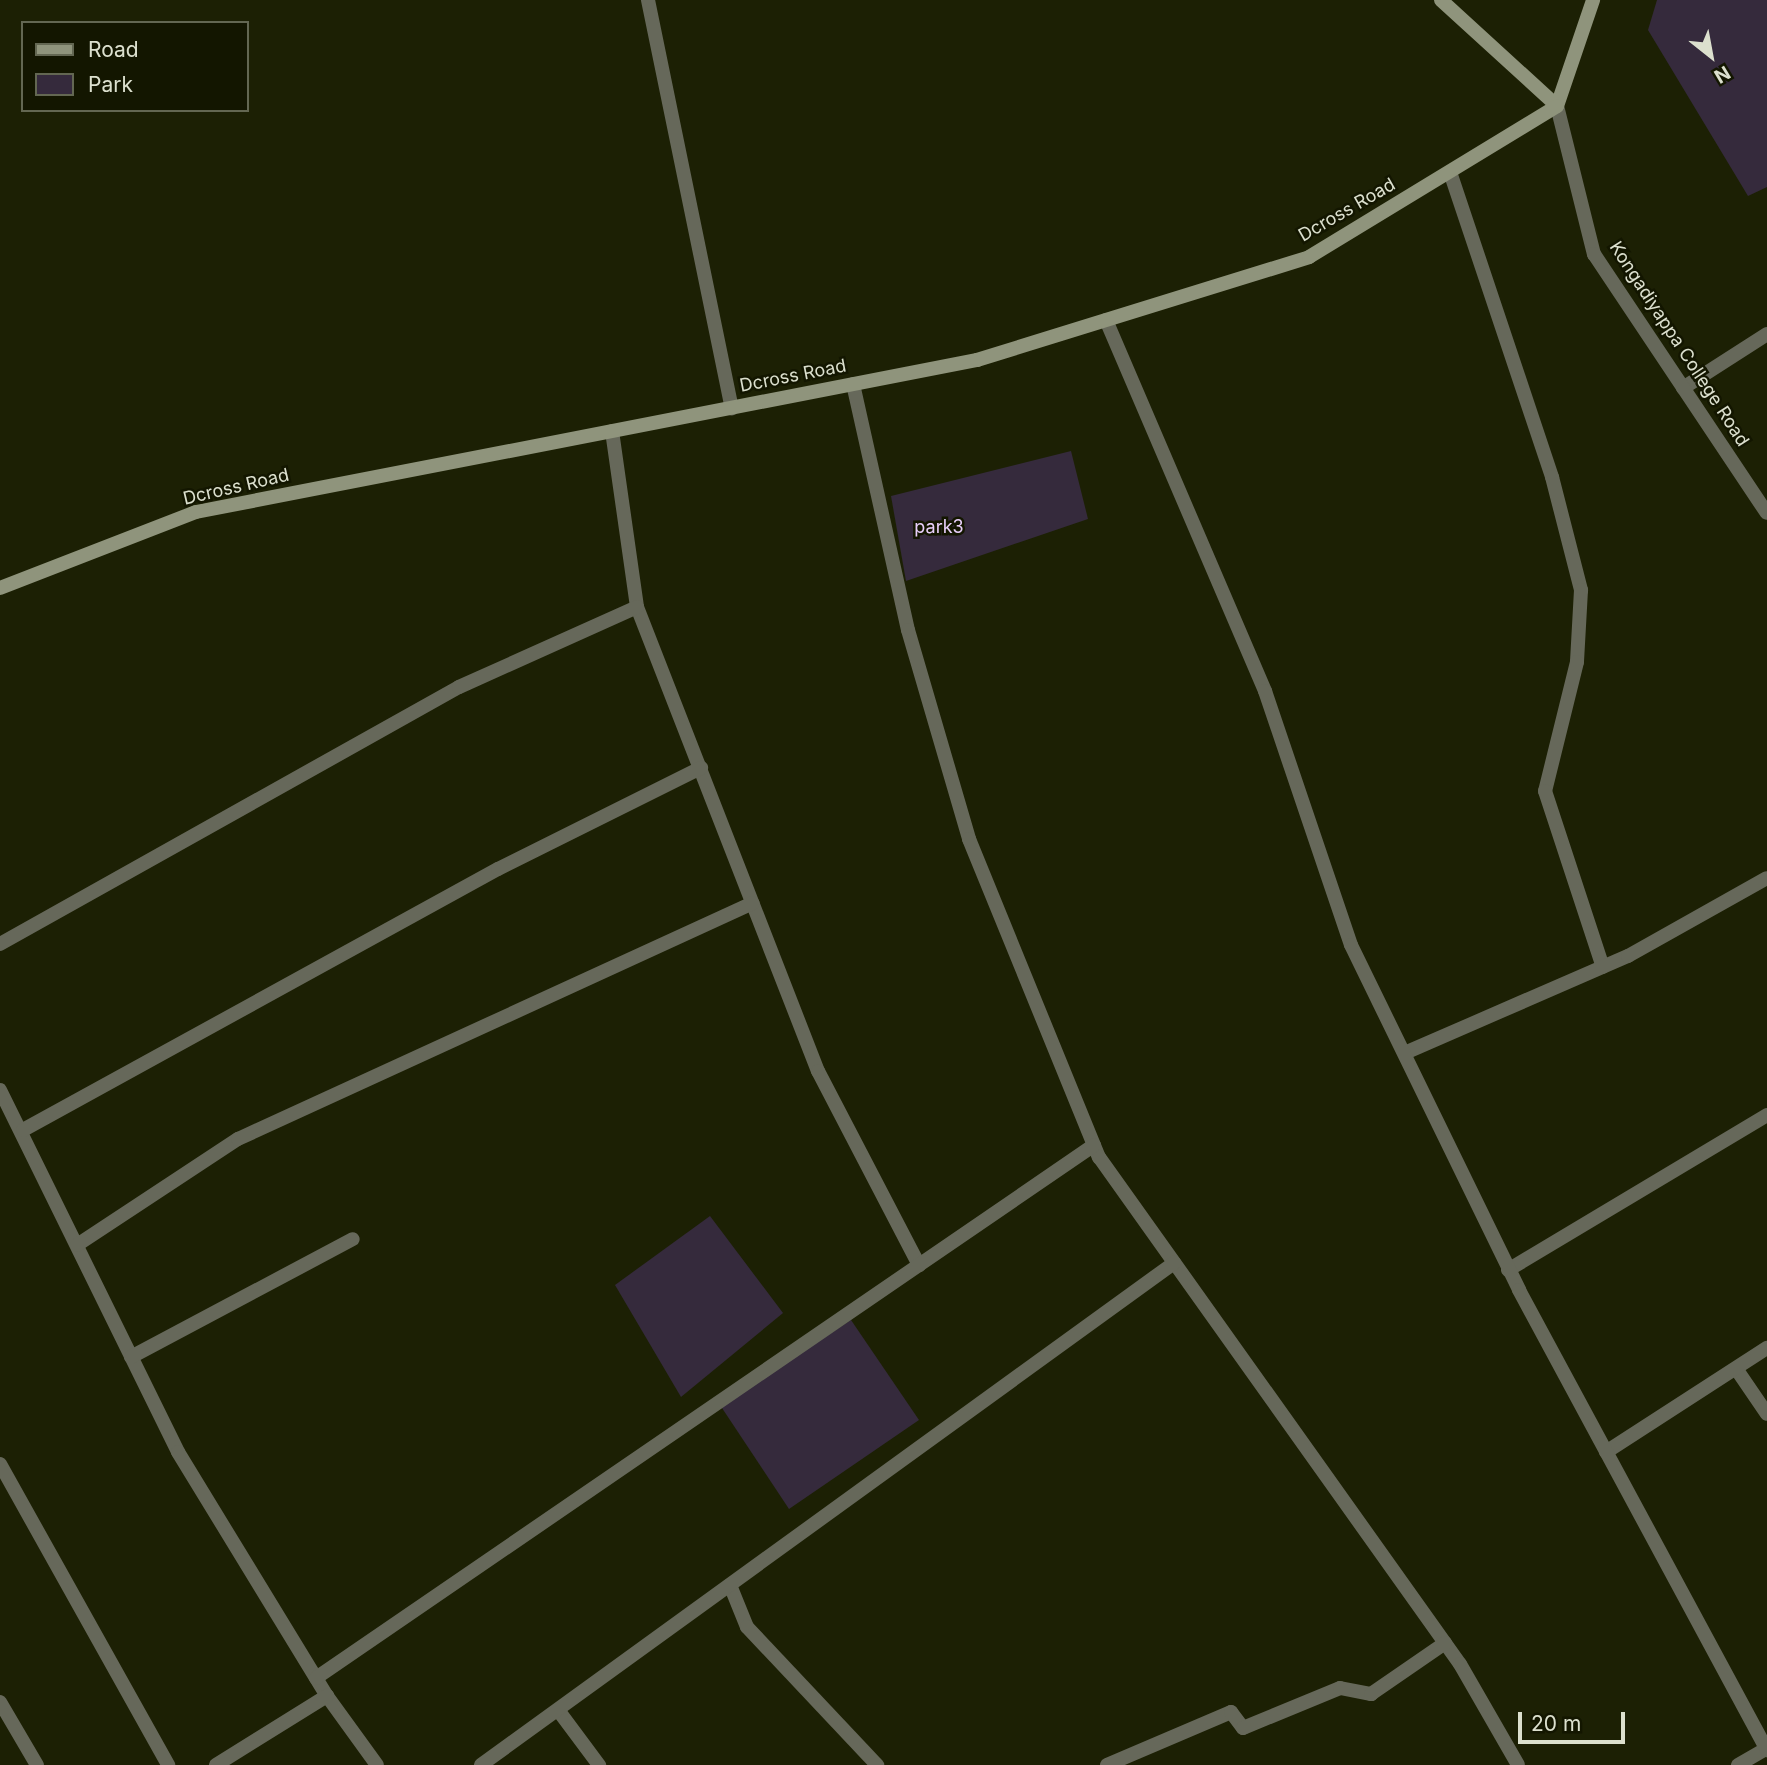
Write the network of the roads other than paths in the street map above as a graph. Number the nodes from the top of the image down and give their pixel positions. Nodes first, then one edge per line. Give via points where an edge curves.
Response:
1 (648, 0) edge
2 (1441, 0) edge
3 (1593, 0) edge
4 (1558, 106) junction
5 (1450, 172) junction
6 (1106, 320) junction
7 (1767, 334) edge
8 (853, 384) junction
9 (1683, 388) junction
10 (732, 408) junction
11 (612, 431) junction
12 (1767, 513) edge
13 (0, 588) edge
14 (637, 607) junction
15 (701, 768) junction
16 (1767, 878) edge
17 (753, 903) junction
18 (0, 944) edge
19 (1603, 967) junction
20 (1406, 1052) junction
21 (0, 1090) edge
22 (1767, 1115) edge
23 (23, 1130) junction
24 (1094, 1144) junction
25 (353, 1238) dead end
26 (77, 1245) junction
27 (1174, 1263) junction
28 (919, 1265) junction
29 (1508, 1270) junction
30 (1767, 1348) edge
31 (131, 1357) junction
32 (1737, 1370) junction
33 (1767, 1414) edge
34 (1606, 1452) junction
35 (0, 1464) edge
36 (730, 1586) junction
37 (1445, 1643) junction
38 (316, 1678) junction
39 (327, 1696) junction
40 (0, 1702) edge
41 (558, 1710) junction
42 (1767, 1749) edge
43 (37, 1765) edge
44 (168, 1765) edge
45 (216, 1765) edge
46 (377, 1765) edge
47 (481, 1765) edge
48 (599, 1765) edge
49 (877, 1765) edge
50 (1107, 1765) edge
51 (1518, 1765) edge
52 (1738, 1765) edge

1 - 10 street
2 - 4 main road
3 - 4 main road
4 - 5 main road, Dcross Road
4 - 9 street, Kongadiyappa College Road via 1594,254
5 - 6 main road, Dcross Road via 1309,257
5 - 19 street via 1552,477 1581,590 1577,662 1545,791
6 - 8 main road, Dcross Road via 977,360
6 - 20 street via 1265,691 1351,945
7 - 9 street
8 - 10 main road, Dcross Road
8 - 24 street via 908,629 969,839
9 - 12 street, Kongadiyappa College Road
10 - 11 main road, Dcross Road
11 - 13 main road, Dcross Road via 196,512
11 - 14 street
14 - 15 street
14 - 18 street via 459,687
15 - 17 street
15 - 23 street via 498,869
16 - 19 street
17 - 26 street via 237,1139
17 - 28 street via 818,1071
19 - 20 street
20 - 29 street
21 - 23 street
22 - 29 street
23 - 26 street
24 - 27 street
24 - 28 street
25 - 31 street
26 - 31 street
27 - 36 street
27 - 37 street
28 - 38 street
29 - 34 street
30 - 32 street
31 - 38 street via 178,1452
32 - 33 street
32 - 34 street
34 - 42 street
35 - 44 street
36 - 41 street
36 - 49 street via 747,1627
37 - 50 street via 1371,1694 1340,1688 1243,1728 1231,1712
37 - 51 street
38 - 39 street
39 - 45 street
39 - 46 street
40 - 43 street
41 - 47 street
41 - 48 street
42 - 52 street

